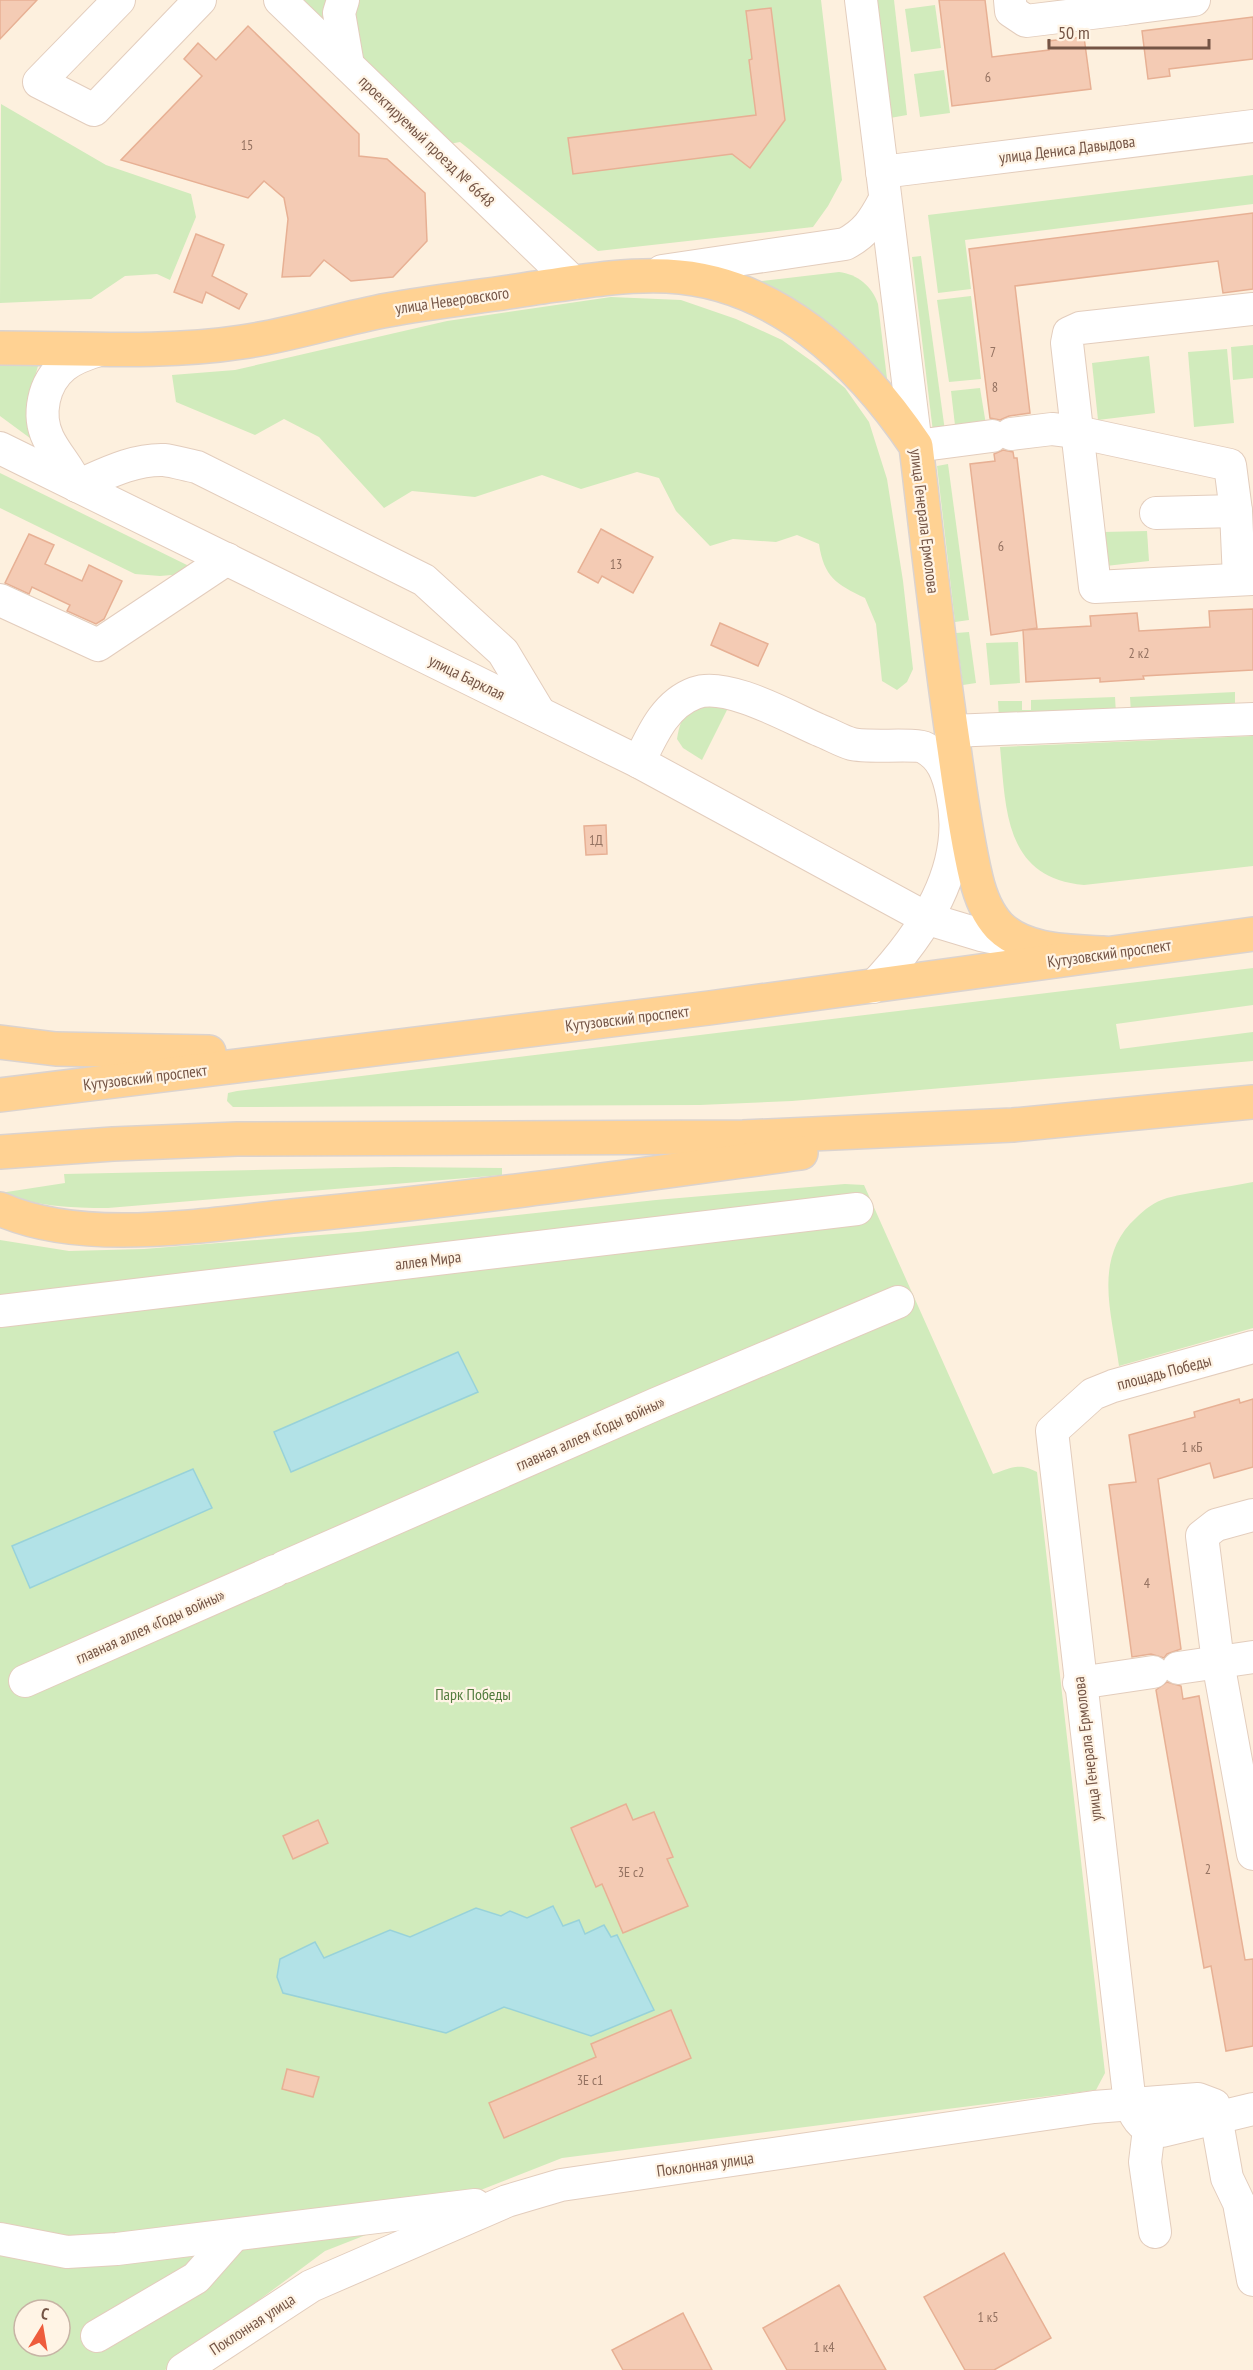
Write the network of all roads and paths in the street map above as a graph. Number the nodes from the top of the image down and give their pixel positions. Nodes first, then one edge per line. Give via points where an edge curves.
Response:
1 (119, 0) edge
2 (280, 0) edge
3 (861, 0) edge
4 (1010, 0) edge
5 (1194, 0) edge
6 (187, 4) edge
7 (336, 4) edge
8 (1124, 4) edge
9 (348, 65) junction
10 (1253, 126) edge
11 (883, 187) junction
12 (640, 275) junction
13 (574, 282) junction
14 (1253, 309) edge
15 (0, 348) edge
16 (102, 349) junction
17 (1077, 432) junction
18 (916, 446) junction
19 (0, 448) edge
20 (77, 486) junction
21 (1236, 511) junction
22 (1156, 513) dead end
23 (226, 559) junction
24 (1246, 579) edge
25 (0, 600) edge
26 (946, 695) junction
27 (539, 712) junction
28 (1253, 719) edge
29 (951, 731) junction
30 (922, 746) junction
31 (639, 762) junction
32 (928, 919) junction
33 (1253, 934) edge
34 (1034, 945) junction
35 (1103, 953) junction
36 (873, 987) junction
37 (0, 1042) edge
38 (379, 1048) junction
39 (0, 1095) edge
40 (1253, 1102) edge
41 (1013, 1125) junction
42 (0, 1152) edge
43 (0, 1209) edge
44 (857, 1209) dead end
45 (898, 1302) dead end
46 (0, 1311) edge
47 (1253, 1347) edge
48 (1079, 1405) joint
49 (1253, 1515) edge
50 (1253, 1657) edge
51 (1218, 1662) junction
52 (1079, 1683) junction
53 (14, 1686) edge
54 (1253, 1854) edge
55 (1130, 2104) junction
56 (1253, 2109) edge
57 (1216, 2116) junction
58 (1149, 2129) junction
59 (507, 2201) junction
60 (1155, 2232) dead end
61 (234, 2235) junction
62 (0, 2239) edge
63 (1253, 2280) edge
64 (97, 2336) dead end
65 (218, 2360) edge
66 (184, 2370) edge

1 - 6 street via 39,82 94,110
2 - 9 street, проектируемый проезд № 6648
3 - 11 street, улица Генерала Ермолова
4 - 8 street via 1011,11 1026,21
5 - 8 street
7 - 9 street
9 - 13 street, проектируемый проезд № 6648
10 - 11 street, улица Дениса Давыдова
11 - 12 street, улица Неверовского via 872,224 845,244
11 - 18 street, улица Генерала Ермолова
12 - 13 main road, улица Неверовского
12 - 18 main road via 671,276 726,288 792,318 842,355
13 - 16 main road, улица Неверовского via 387,310 242,342
14 - 17 street via 1080,328 1070,333 1067,344
15 - 16 main road, улица Неверовского
16 - 20 street via 63,366 53,378 42,408 48,440
17 - 18 street via 1052,429
17 - 21 street via 1230,465
17 - 24 street via 1095,587
18 - 26 main road, улица Генерала Ермолова
19 - 20 street, улица Барклая
20 - 23 street, улица Барклая
20 - 27 street via 135,464 164,460 197,467 424,580 503,652
21 - 22 street
21 - 24 street
23 - 25 street via 98,645
23 - 27 street, улица Барклая
26 - 29 main road, улица Генерала Ермолова
26 - 30 street via 941,716
27 - 31 street, улица Барклая
28 - 29 street
29 - 34 main road, улица Генерала Ермолова via 982,899 1002,928
30 - 31 street via 852,744 732,693 712,689 682,699 663,716
30 - 32 street via 937,756 945,770 956,826 953,854
31 - 32 street, улица Барклая
32 - 34 street, улица Барклая
32 - 36 street via 902,957
33 - 35 main road, Кутузовский проспект
34 - 35 main road, улица Генерала Ермолова
35 - 36 main road, Кутузовский проспект
36 - 38 main road, Кутузовский проспект
37 - 38 main road via 56,1049 195,1052
38 - 39 main road, Кутузовский проспект
40 - 41 main road
41 - 42 main road via 743,1137 237,1139
41 - 43 main road via 411,1205 166,1228 82,1228 18,1217
44 - 46 street, аллея Мира
45 - 53 street, главная аллея «Годы войны»
47 - 48 street, площадь Победы via 1113,1386
48 - 52 street, улица Генерала Ермолова via 1052,1431
49 - 51 street via 1216,1526 1202,1536
50 - 51 street
51 - 52 street
51 - 54 street
52 - 55 street, улица Генерала Ермолова
55 - 57 street, Поклонная улица via 1198,2099 1214,2105
55 - 58 street via 1139,2123
55 - 59 street, Поклонная улица via 561,2185
56 - 57 street
57 - 58 street via 1162,2131
57 - 63 street via 1227,2178 1239,2204
58 - 60 street via 1145,2162
59 - 61 street
59 - 65 street, Поклонная улица via 311,2286
61 - 62 street via 67,2252
61 - 64 street via 196,2278
65 - 66 street, Поклонная улица

